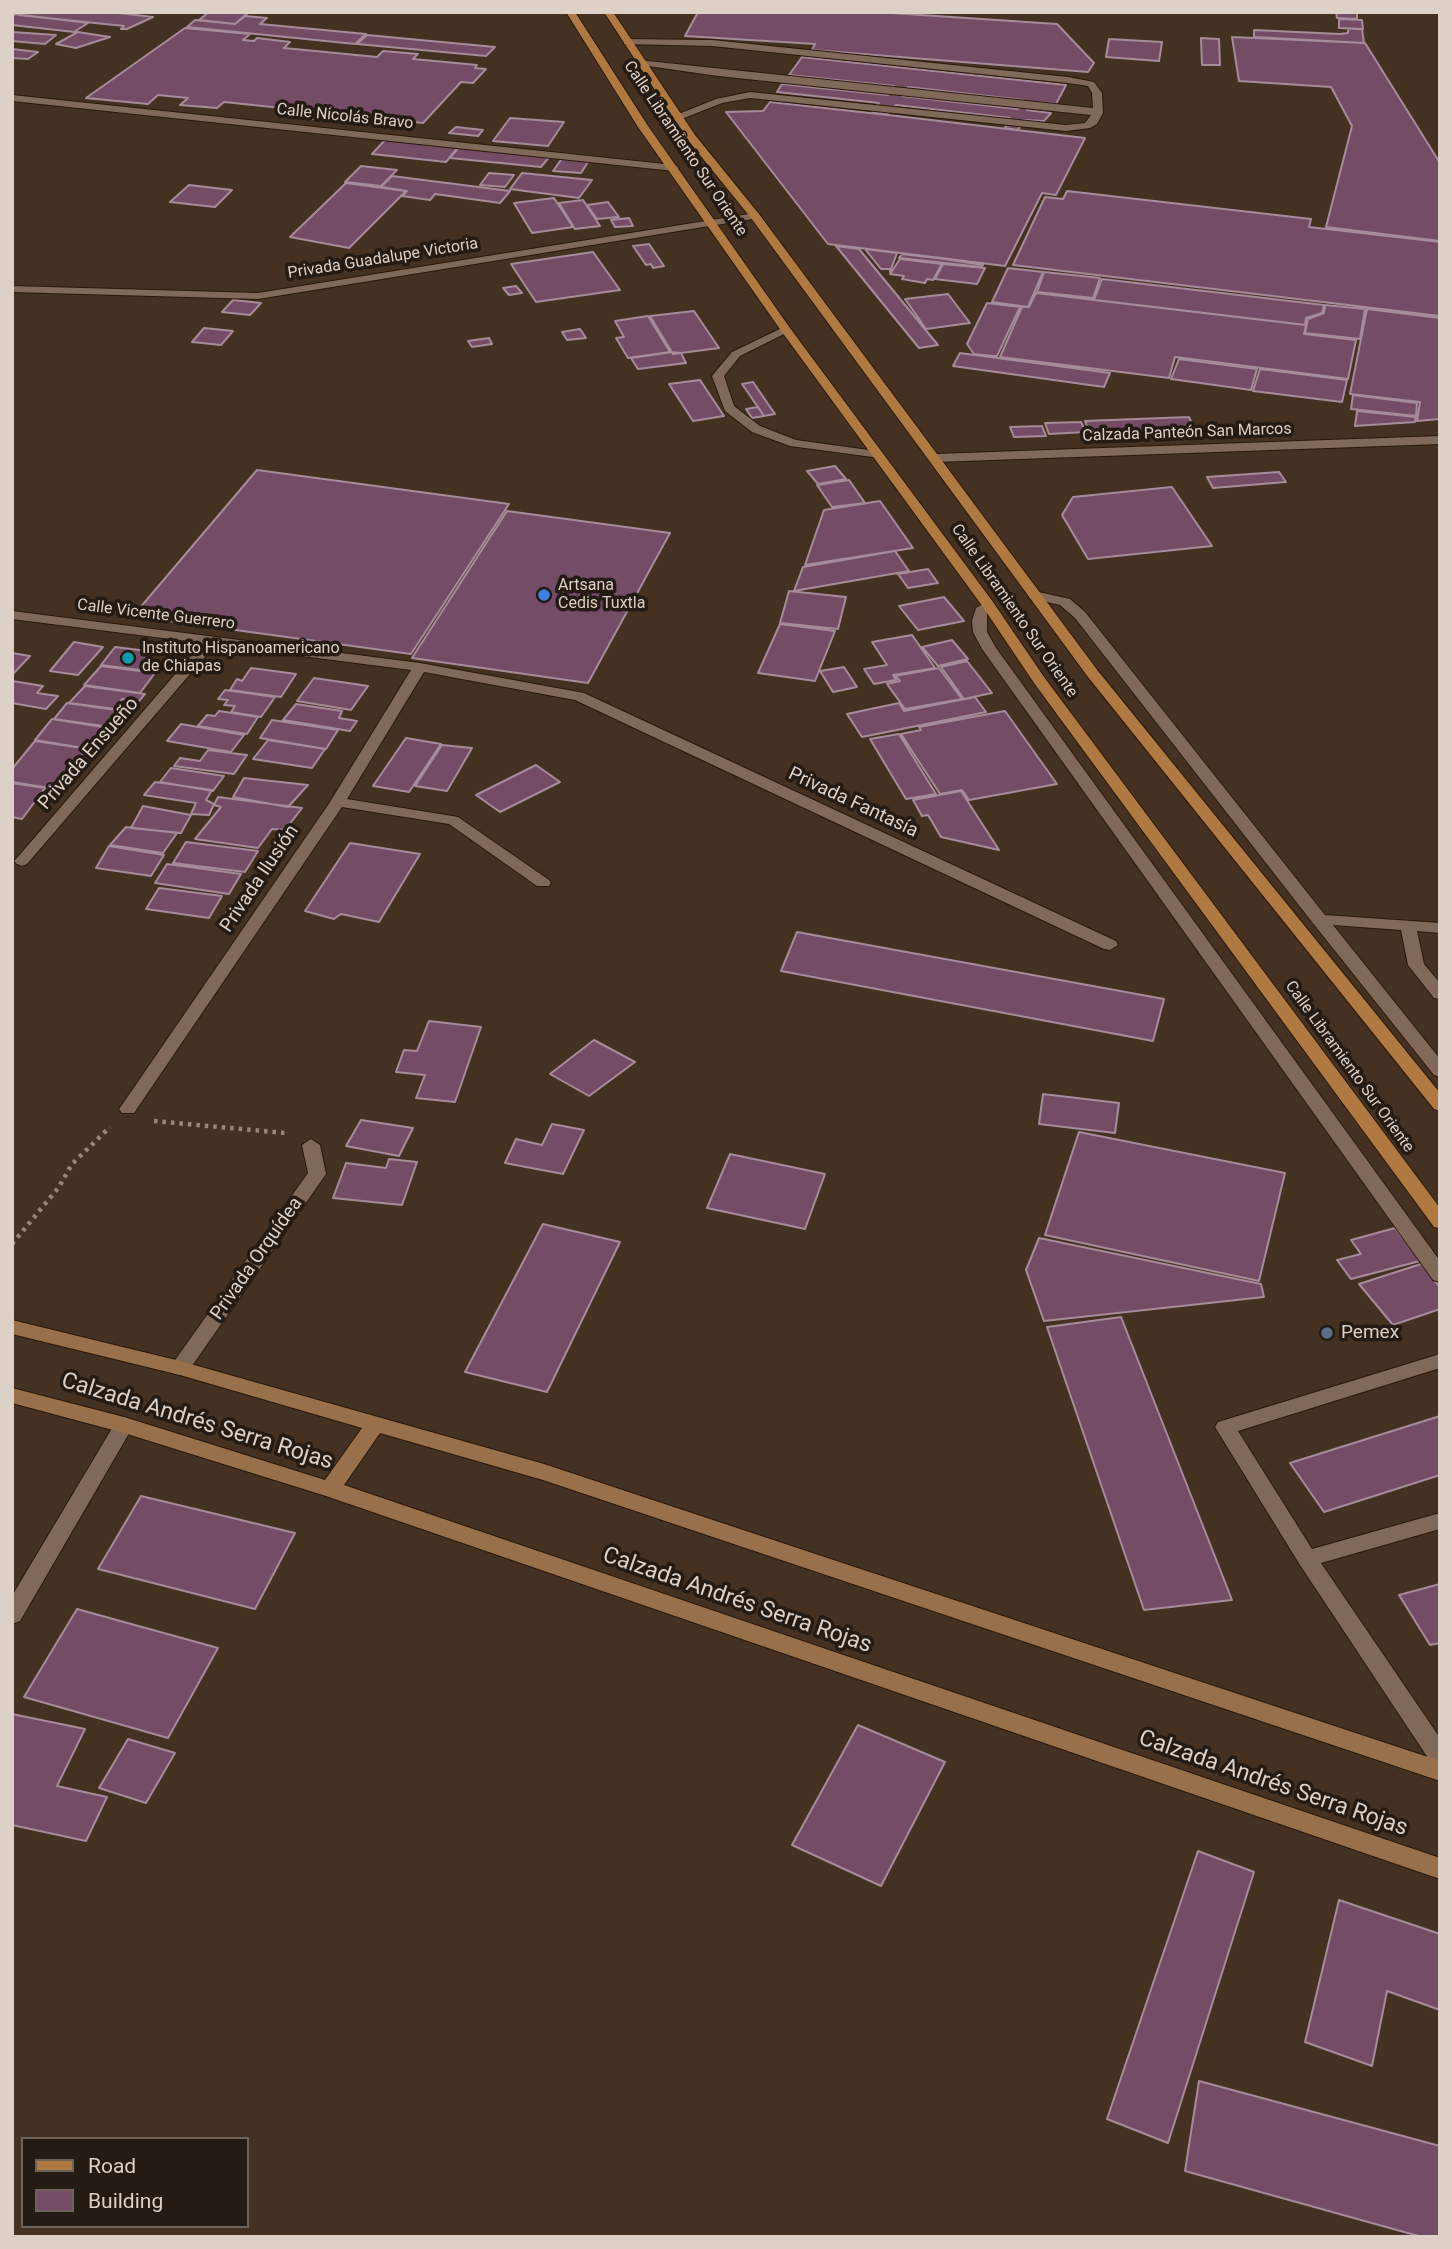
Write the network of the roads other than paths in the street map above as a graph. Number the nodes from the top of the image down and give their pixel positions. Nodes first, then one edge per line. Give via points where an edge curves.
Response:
1 (570, 12) edge
2 (608, 12) edge
3 (627, 42) junction
4 (641, 62) junction
5 (12, 98) edge
6 (1098, 113) junction
7 (679, 117) junction
8 (674, 167) junction
9 (755, 216) junction
10 (711, 222) junction
11 (12, 289) edge
12 (786, 330) junction
13 (1440, 440) edge
14 (876, 455) junction
15 (936, 458) junction
16 (1034, 595) junction
17 (988, 605) junction
18 (12, 615) edge
19 (212, 640) junction
20 (420, 667) junction
21 (579, 696) joint
22 (338, 802) junction
23 (22, 861) dead end
24 (543, 883) dead end
25 (1318, 919) junction
26 (1408, 925) junction
27 (1440, 928) edge
28 (1110, 945) dead end
29 (1440, 994) edge
30 (1440, 1071) edge
31 (1440, 1105) edge
32 (128, 1109) road end
33 (311, 1146) road end
34 (1440, 1222) edge
35 (1440, 1275) edge
36 (12, 1326) edge
37 (1439, 1362) edge
38 (180, 1368) junction
39 (12, 1395) edge
40 (375, 1424) junction
41 (124, 1425) junction
42 (330, 1489) junction
43 (1440, 1521) edge
44 (1307, 1559) junction
45 (12, 1615) edge
46 (1440, 1757) edge
47 (1440, 1771) edge
48 (1440, 1869) edge

1 - 8 main road, Calle Libramiento Sur Oriente
2 - 3 main road, Calle Libramiento Sur Oriente
3 - 4 main road, Calle Libramiento Sur Oriente
3 - 6 street via 712,43 1068,80 1091,84 1097,93
4 - 6 street
4 - 7 main road, Calle Libramiento Sur Oriente
5 - 8 street, Calle Nicolás Bravo
6 - 7 street via 1087,127 1066,128 750,95
7 - 9 main road, Calle Libramiento Sur Oriente
8 - 10 main road, Calle Libramiento Sur Oriente
9 - 10 street, Privada Guadalupe Victoria
9 - 15 main road, Calle Libramiento Sur Oriente
10 - 11 street, Privada Guadalupe Victoria via 258,296
10 - 12 main road, Calle Libramiento Sur Oriente
12 - 14 main road, Calle Libramiento Sur Oriente
12 - 14 street via 736,355 718,376 729,408 756,429 794,443
13 - 15 street, Calzada Panteón San Marcos
14 - 17 main road, Calle Libramiento Sur Oriente
15 - 16 main road, Calle Libramiento Sur Oriente
16 - 25 street via 1065,602 1080,615
16 - 31 main road, Calle Libramiento Sur Oriente
17 - 34 main road, Calle Libramiento Sur Oriente
17 - 35 street via 979,621 989,649
18 - 19 street, Calle Vicente Guerrero
19 - 20 street, Calle Vicente Guerrero
19 - 23 street, Privada Ensueño
20 - 21 street, Calle Vicente Guerrero
20 - 22 street, Privada Ilusión
21 - 28 street, Privada Fantasía
22 - 24 street via 453,820
22 - 32 street, Privada Ilusión
25 - 26 street
25 - 30 street
26 - 27 street
26 - 29 street via 1416,965
33 - 38 street, Privada Orquídea via 317,1174
36 - 38 main road, Calzada Andrés Serra Rojas
37 - 44 street via 1225,1427
38 - 40 main road, Calzada Andrés Serra Rojas
39 - 41 main road, Calzada Andrés Serra Rojas
40 - 42 main road
40 - 47 main road, Calzada Andrés Serra Rojas via 544,1472
41 - 42 main road, Calzada Andrés Serra Rojas
41 - 45 street
42 - 48 main road, Calzada Andrés Serra Rojas
43 - 44 street
44 - 46 street

